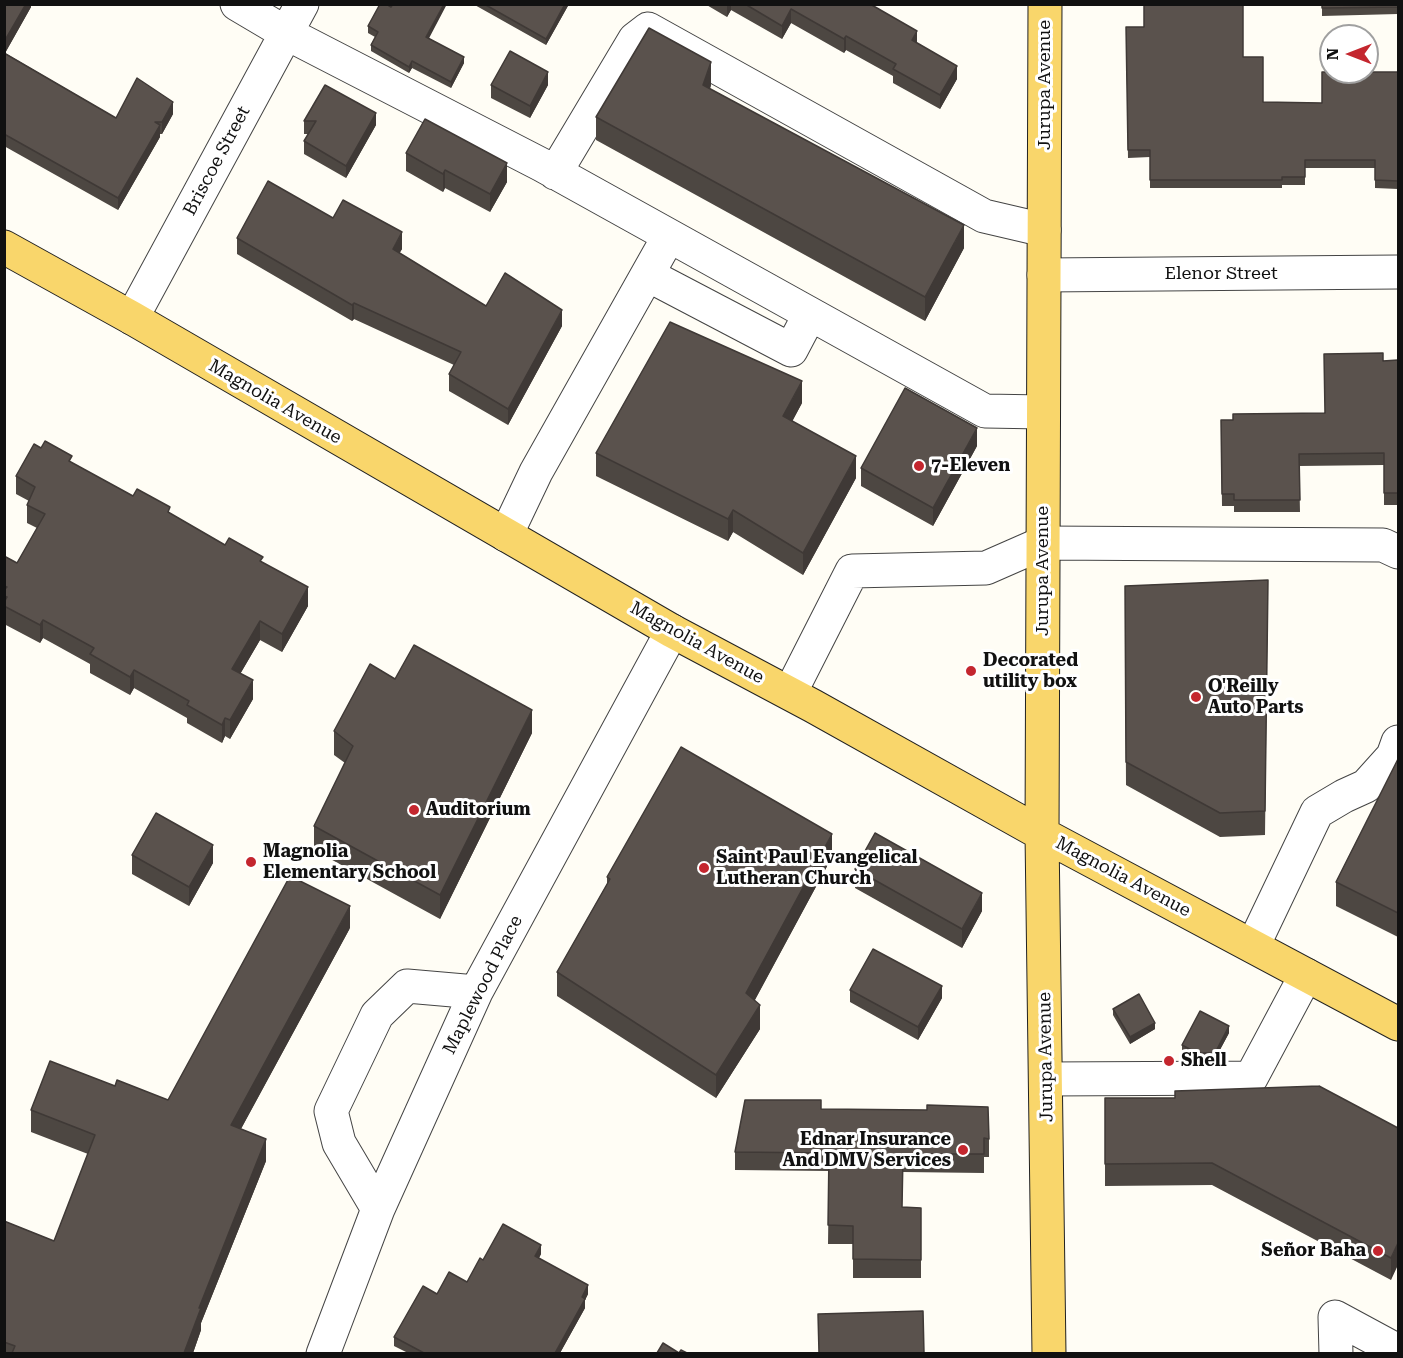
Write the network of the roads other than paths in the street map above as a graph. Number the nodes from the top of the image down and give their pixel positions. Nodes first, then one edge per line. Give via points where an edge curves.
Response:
1 (237, 4) edge
2 (302, 4) edge
3 (1045, 4) edge
4 (286, 33) junction
5 (555, 173) junction
6 (1044, 230) junction
7 (669, 236) junction
8 (4, 247) edge
9 (1398, 272) edge
10 (648, 275) junction
11 (1044, 275) junction
12 (810, 314) junction
13 (132, 318) junction
14 (1043, 412) junction
15 (506, 535) junction
16 (1043, 543) junction
17 (1398, 552) edge
18 (672, 631) junction
19 (790, 693) junction
20 (1398, 742) edge
21 (1042, 834) junction
22 (1253, 946) junction
23 (1306, 975) junction
24 (476, 992) junction
25 (1398, 1024) edge
26 (1046, 1079) junction
27 (378, 1209) junction
28 (1398, 1351) edge
29 (323, 1353) edge
30 (1049, 1353) edge
31 (1336, 1353) edge

1 - 4 street
2 - 4 street, Briscoe Street
3 - 6 main road, Jurupa Avenue
4 - 5 street
4 - 13 street, Briscoe Street
5 - 6 street via 635,39 648,29 984,216
5 - 7 street
6 - 11 main road, Jurupa Avenue
7 - 10 street
7 - 12 street
8 - 13 main road, Magnolia Avenue
9 - 11 street, Elenor Street
10 - 12 street via 791,350
10 - 15 street via 536,472
11 - 14 main road, Jurupa Avenue
12 - 14 street via 985,411
13 - 15 main road, Magnolia Avenue
14 - 16 main road, Jurupa Avenue
15 - 18 main road, Magnolia Avenue
16 - 17 street via 1383,545
16 - 19 street via 986,568 852,571
16 - 21 main road, Jurupa Avenue
18 - 19 main road, Magnolia Avenue
18 - 24 street, Maplewood Place
19 - 21 main road, Magnolia Avenue
20 - 22 street via 1393,756 1366,786 1317,812
21 - 22 main road, Magnolia Avenue
21 - 26 main road, Jurupa Avenue
22 - 23 main road, Magnolia Avenue
23 - 25 main road, Magnolia Avenue
23 - 26 street via 1251,1078
24 - 27 street, Maplewood Place
24 - 27 street via 407,986 377,1015 331,1111 339,1143
26 - 30 main road, Jurupa Avenue
27 - 29 street, Maplewood Place
28 - 31 street via 1335,1317

